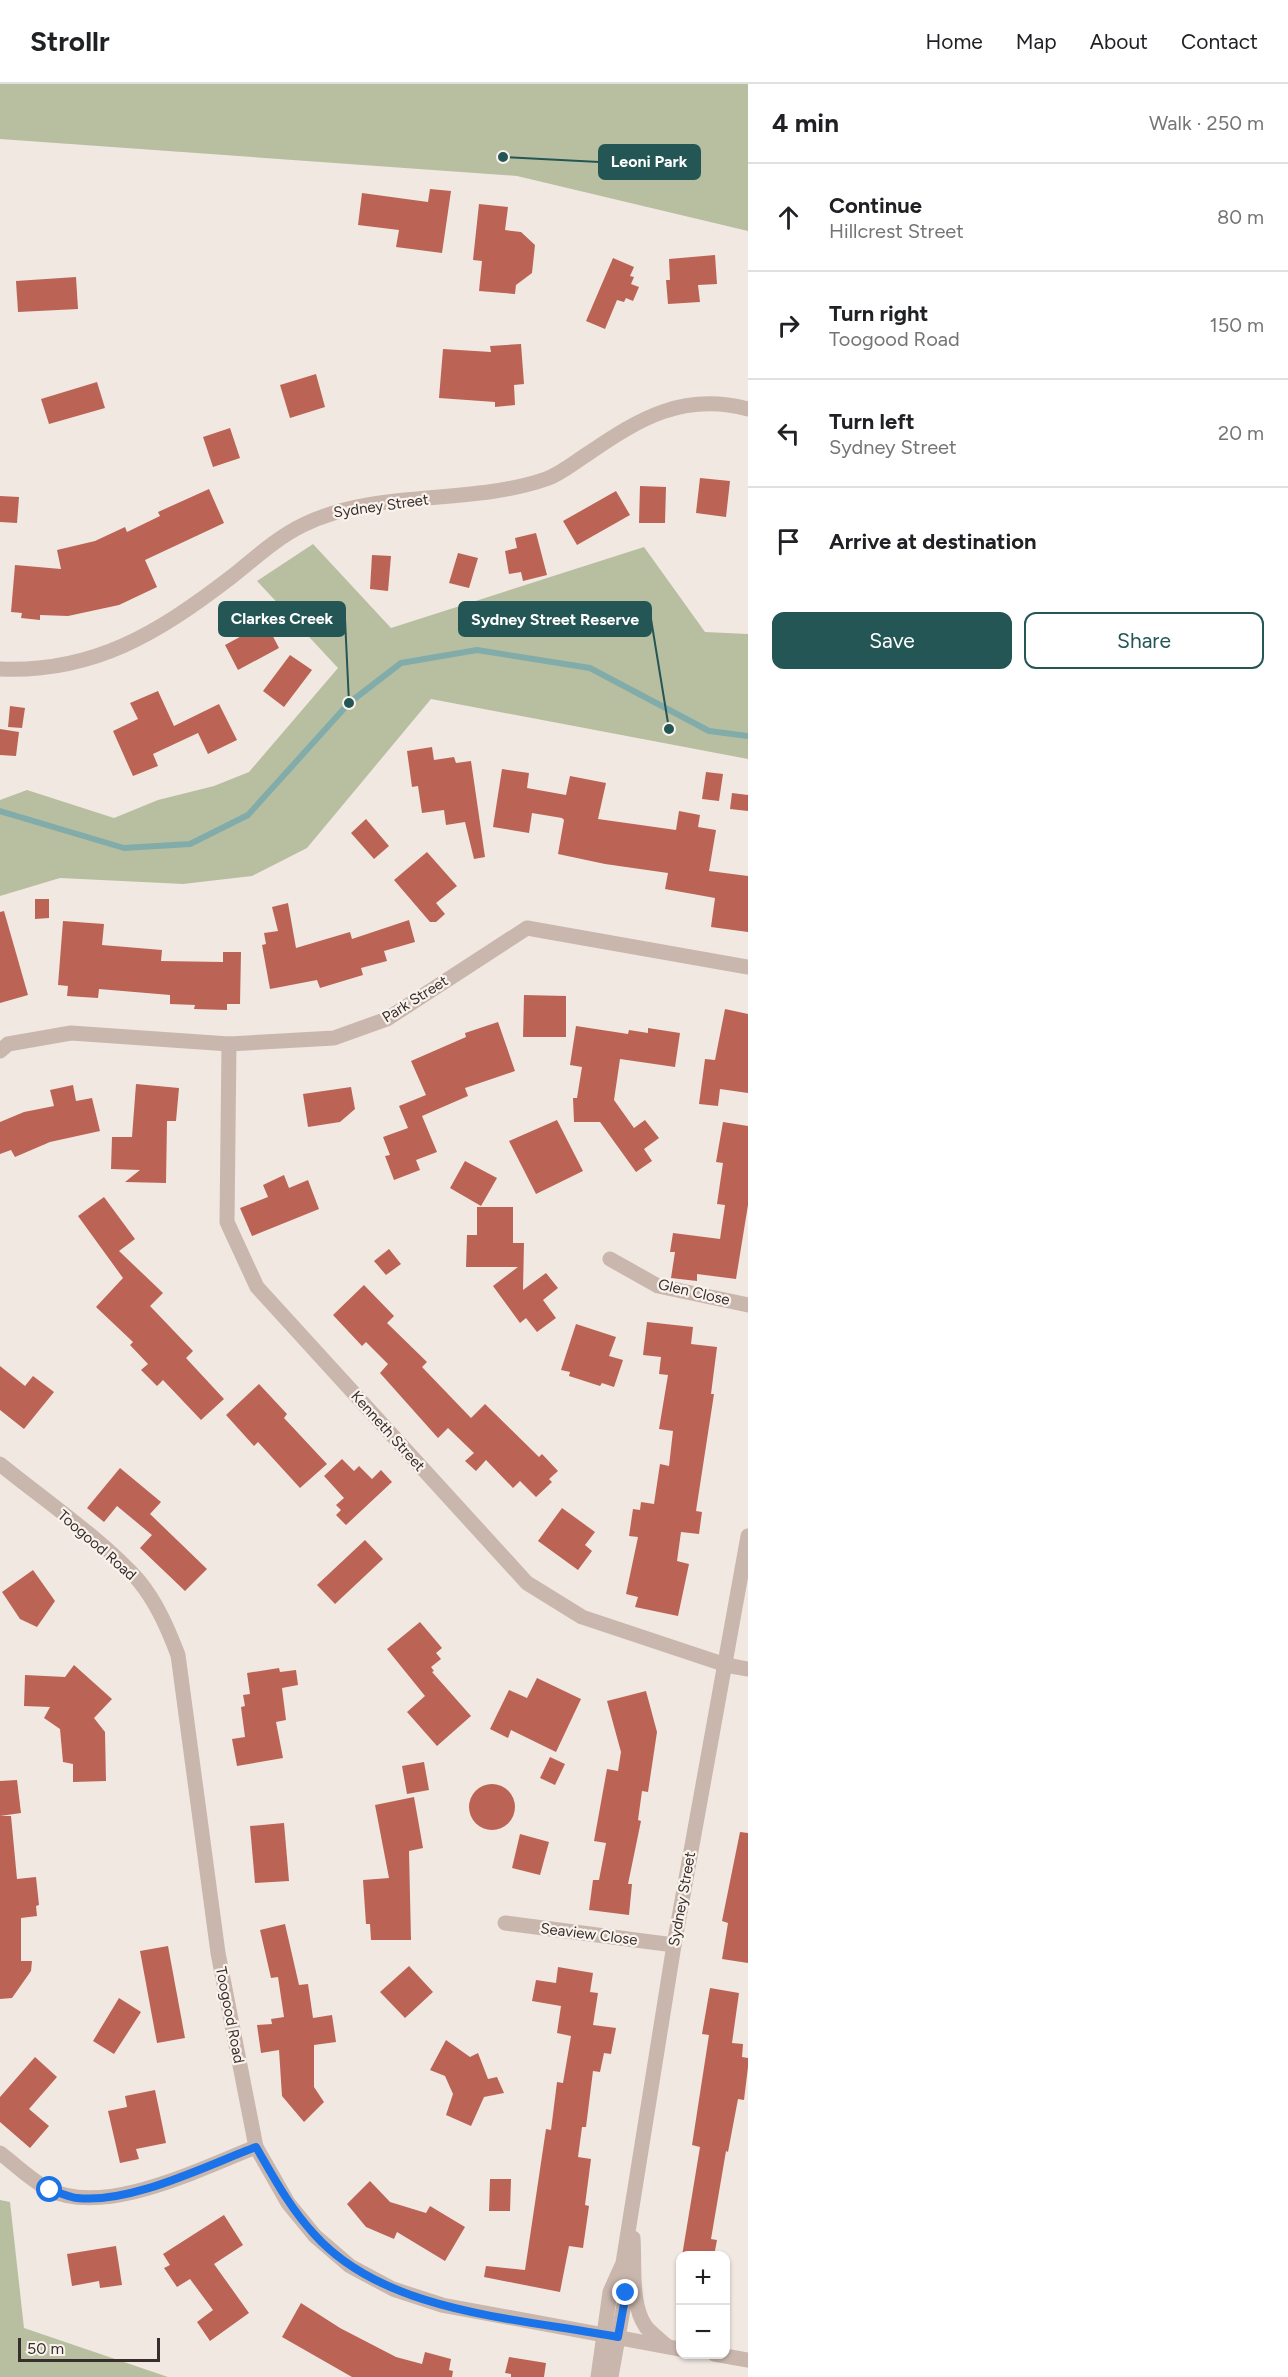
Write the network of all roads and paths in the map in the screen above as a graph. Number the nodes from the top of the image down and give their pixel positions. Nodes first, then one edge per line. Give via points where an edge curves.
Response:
1 (748, 408) edge
2 (0, 669) edge
3 (748, 967) edge
4 (229, 1044) junction
5 (0, 1051) edge
6 (610, 1259) dead end
7 (748, 1305) edge
8 (0, 1464) edge
9 (748, 1536) edge
10 (726, 1665) junction
11 (748, 1669) edge
12 (505, 1923) dead end
13 (674, 1945) junction
14 (256, 2147) junction
15 (0, 2153) edge
16 (632, 2211) junction
17 (611, 2336) junction
18 (674, 2348) edge
19 (730, 2357) edge
20 (748, 2360) edge
21 (598, 2377) edge
22 (611, 2377) edge

1 - 2 street, Sydney Street via 695,404 654,413 632,423 548,479 494,491 327,514 281,538 183,614 143,638 99,656 52,667
3 - 4 street, Park Street via 527,927 387,1019 334,1038
4 - 5 street, Park Street via 71,1033 8,1044
4 - 10 street, Kenneth Street via 227,1222 257,1287 527,1583 582,1617
6 - 7 street, Glen Close via 658,1286
8 - 14 street, Toogood Road via 139,1582 163,1618 178,1654 218,1953
9 - 10 street, Sydney Street
10 - 11 street, Kenneth Street
10 - 13 street, Sydney Street
12 - 13 street, Seaview Close
13 - 16 street, Sydney Street
14 - 15 street via 132,2193 108,2198 76,2198 50,2190
14 - 17 street, Toogood Road via 288,2203 315,2236 350,2266 393,2289 442,2305
16 - 17 street, Sydney Street via 623,2263 610,2292
16 - 18 street via 638,2308 647,2328
17 - 18 street, Toogood Road
17 - 21 street, Sydney Street
17 - 22 street, Sydney Street
19 - 20 street

